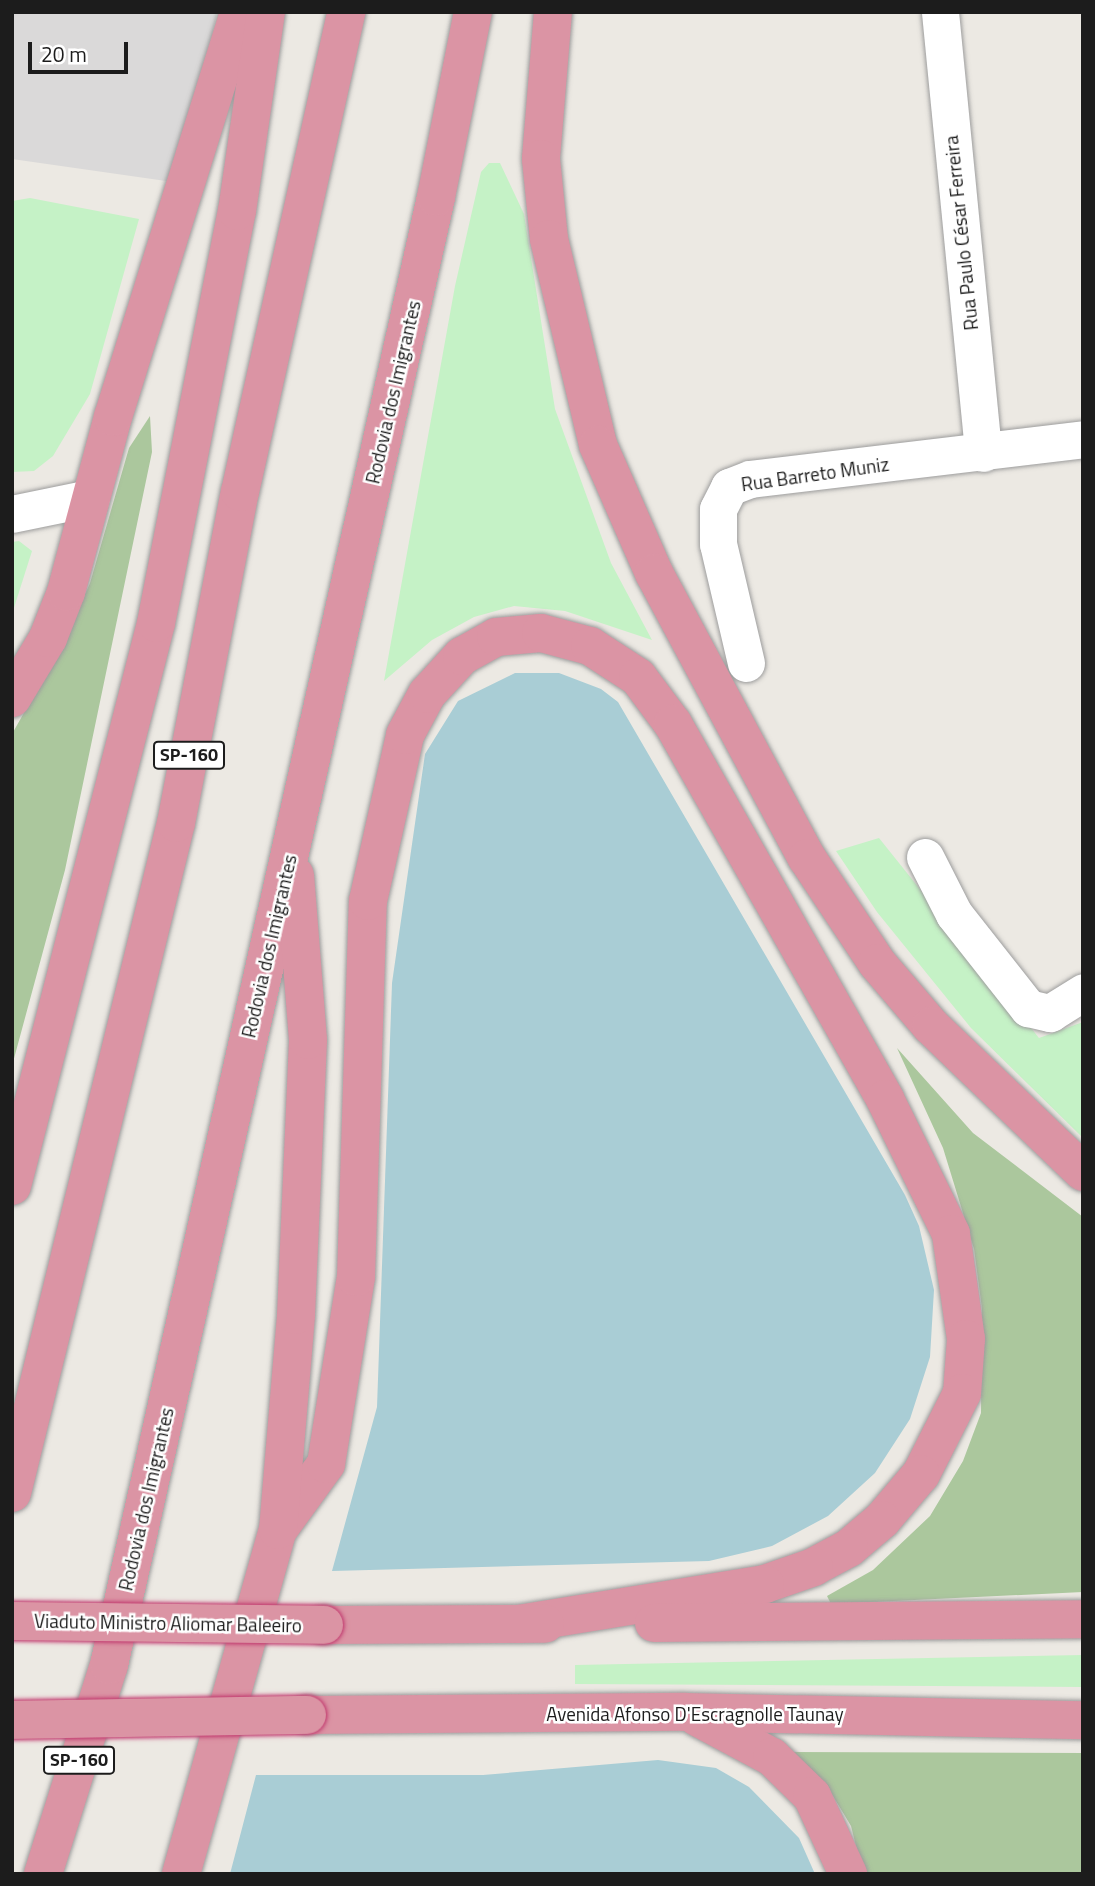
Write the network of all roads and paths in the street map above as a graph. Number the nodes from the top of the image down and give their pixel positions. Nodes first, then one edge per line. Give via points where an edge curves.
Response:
1 (239, 12) edge
2 (266, 12) edge
3 (346, 12) edge
4 (473, 12) edge
5 (553, 12) edge
6 (940, 12) edge
7 (1083, 439) edge
8 (983, 453) junction
9 (90, 498) junction
10 (12, 514) edge
11 (746, 663) dead end
12 (12, 698) edge
13 (291, 847) junction
14 (925, 857) dead end
15 (1083, 992) edge
16 (1083, 1172) edge
17 (12, 1186) edge
18 (12, 1493) edge
19 (278, 1530) junction
20 (1083, 1619) edge
21 (12, 1621) edge
22 (518, 1624) junction
23 (685, 1712) junction
24 (12, 1720) edge
25 (1083, 1720) edge
26 (43, 1874) edge
27 (181, 1874) edge
28 (848, 1874) edge

1 - 9 highway
2 - 17 highway via 237,211 156,623
3 - 18 highway, SP-160 via 240,492 176,823
4 - 13 highway, Rodovia dos Imigrantes / SP-160
5 - 16 highway via 541,159 549,239 598,445 654,573 807,858 877,962 930,1026
6 - 8 street, Rua Paulo César Ferreira
7 - 8 street, Rua Barreto Muniz
8 - 11 street, Rua Barreto Muniz via 750,479 729,487 718,509 718,544
9 - 10 street
9 - 12 highway via 66,592 48,638
13 - 19 highway via 307,1040 296,1315
13 - 26 highway, Rodovia dos Imigrantes / SP-160 via 108,1665
14 - 15 street via 954,914 1028,1008 1050,1013
19 - 22 highway via 326,1464 356,1277 368,901 405,735 427,694 462,656 496,638 541,633 590,646 638,677 673,724 886,1099 951,1234 965,1326 964,1366 962,1393 921,1474 849,1548 765,1584
19 - 27 highway
20 - 22 highway
21 - 22 highway, Viaduto Ministro Aliomar Baleeiro, bridge
23 - 24 highway, Avenida Afonso D'Escragnolle Taunay, bridge
23 - 25 highway, Avenida Afonso D'Escragnolle Taunay
23 - 28 highway via 772,1757 804,1788 838,1843

